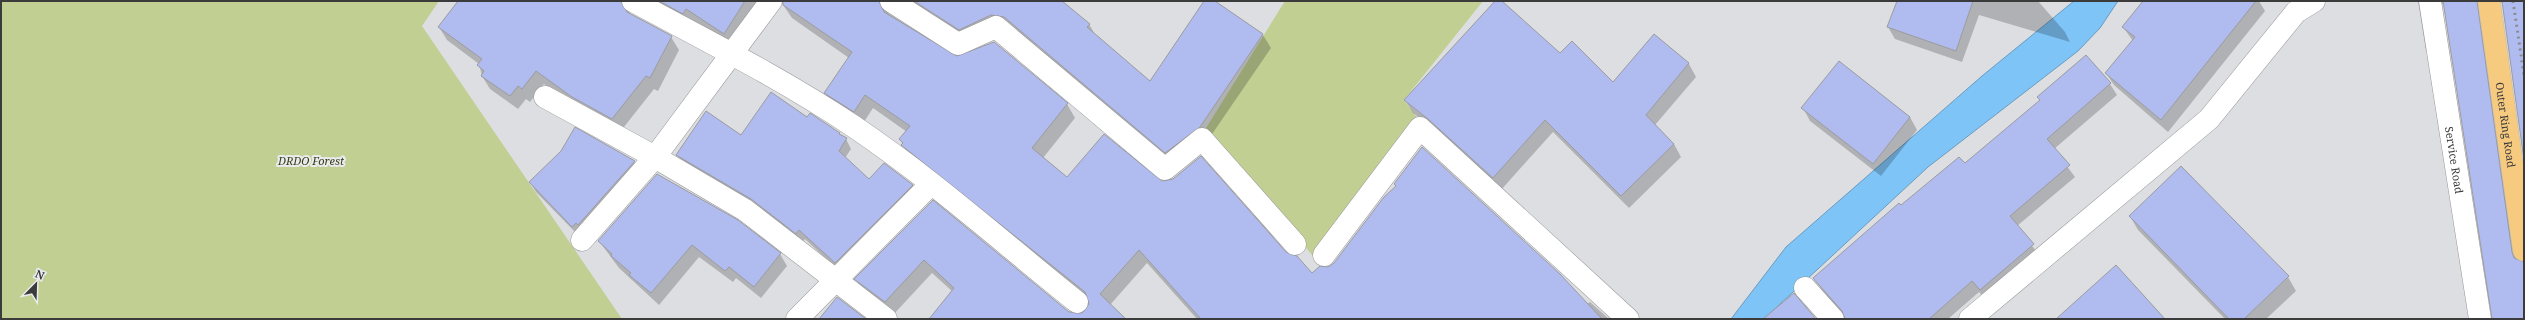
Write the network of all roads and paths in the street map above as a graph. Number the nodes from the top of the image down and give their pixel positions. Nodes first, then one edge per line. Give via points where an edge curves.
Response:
1 (632, 1) edge
2 (771, 1) edge
3 (891, 1) edge
4 (2314, 1) edge
5 (2430, 1) edge
6 (2488, 1) edge
7 (731, 54) junction
8 (545, 97) dead end
9 (655, 157) junction
10 (931, 184) junction
11 (582, 240) dead end
12 (1294, 244) dead end
13 (2524, 250) edge
14 (1324, 255) dead end
15 (837, 279) junction
16 (1805, 288) dead end
17 (1077, 302) dead end
18 (798, 319) edge
19 (886, 319) edge
20 (1628, 319) edge
21 (1833, 319) edge
22 (1970, 319) edge
23 (2480, 319) edge

1 - 7 street
2 - 7 street
3 - 12 street via 958,44 996,27 1165,168 1202,139
4 - 22 street via 2296,12 2209,120
5 - 23 street, Service Road
6 - 13 highway, Outer Ring Road
7 - 9 street
7 - 10 street via 853,126
8 - 9 street
9 - 11 street
9 - 15 street via 744,210
10 - 15 street
10 - 17 street
14 - 20 street via 1420,128
15 - 18 street
15 - 19 street
16 - 21 street

